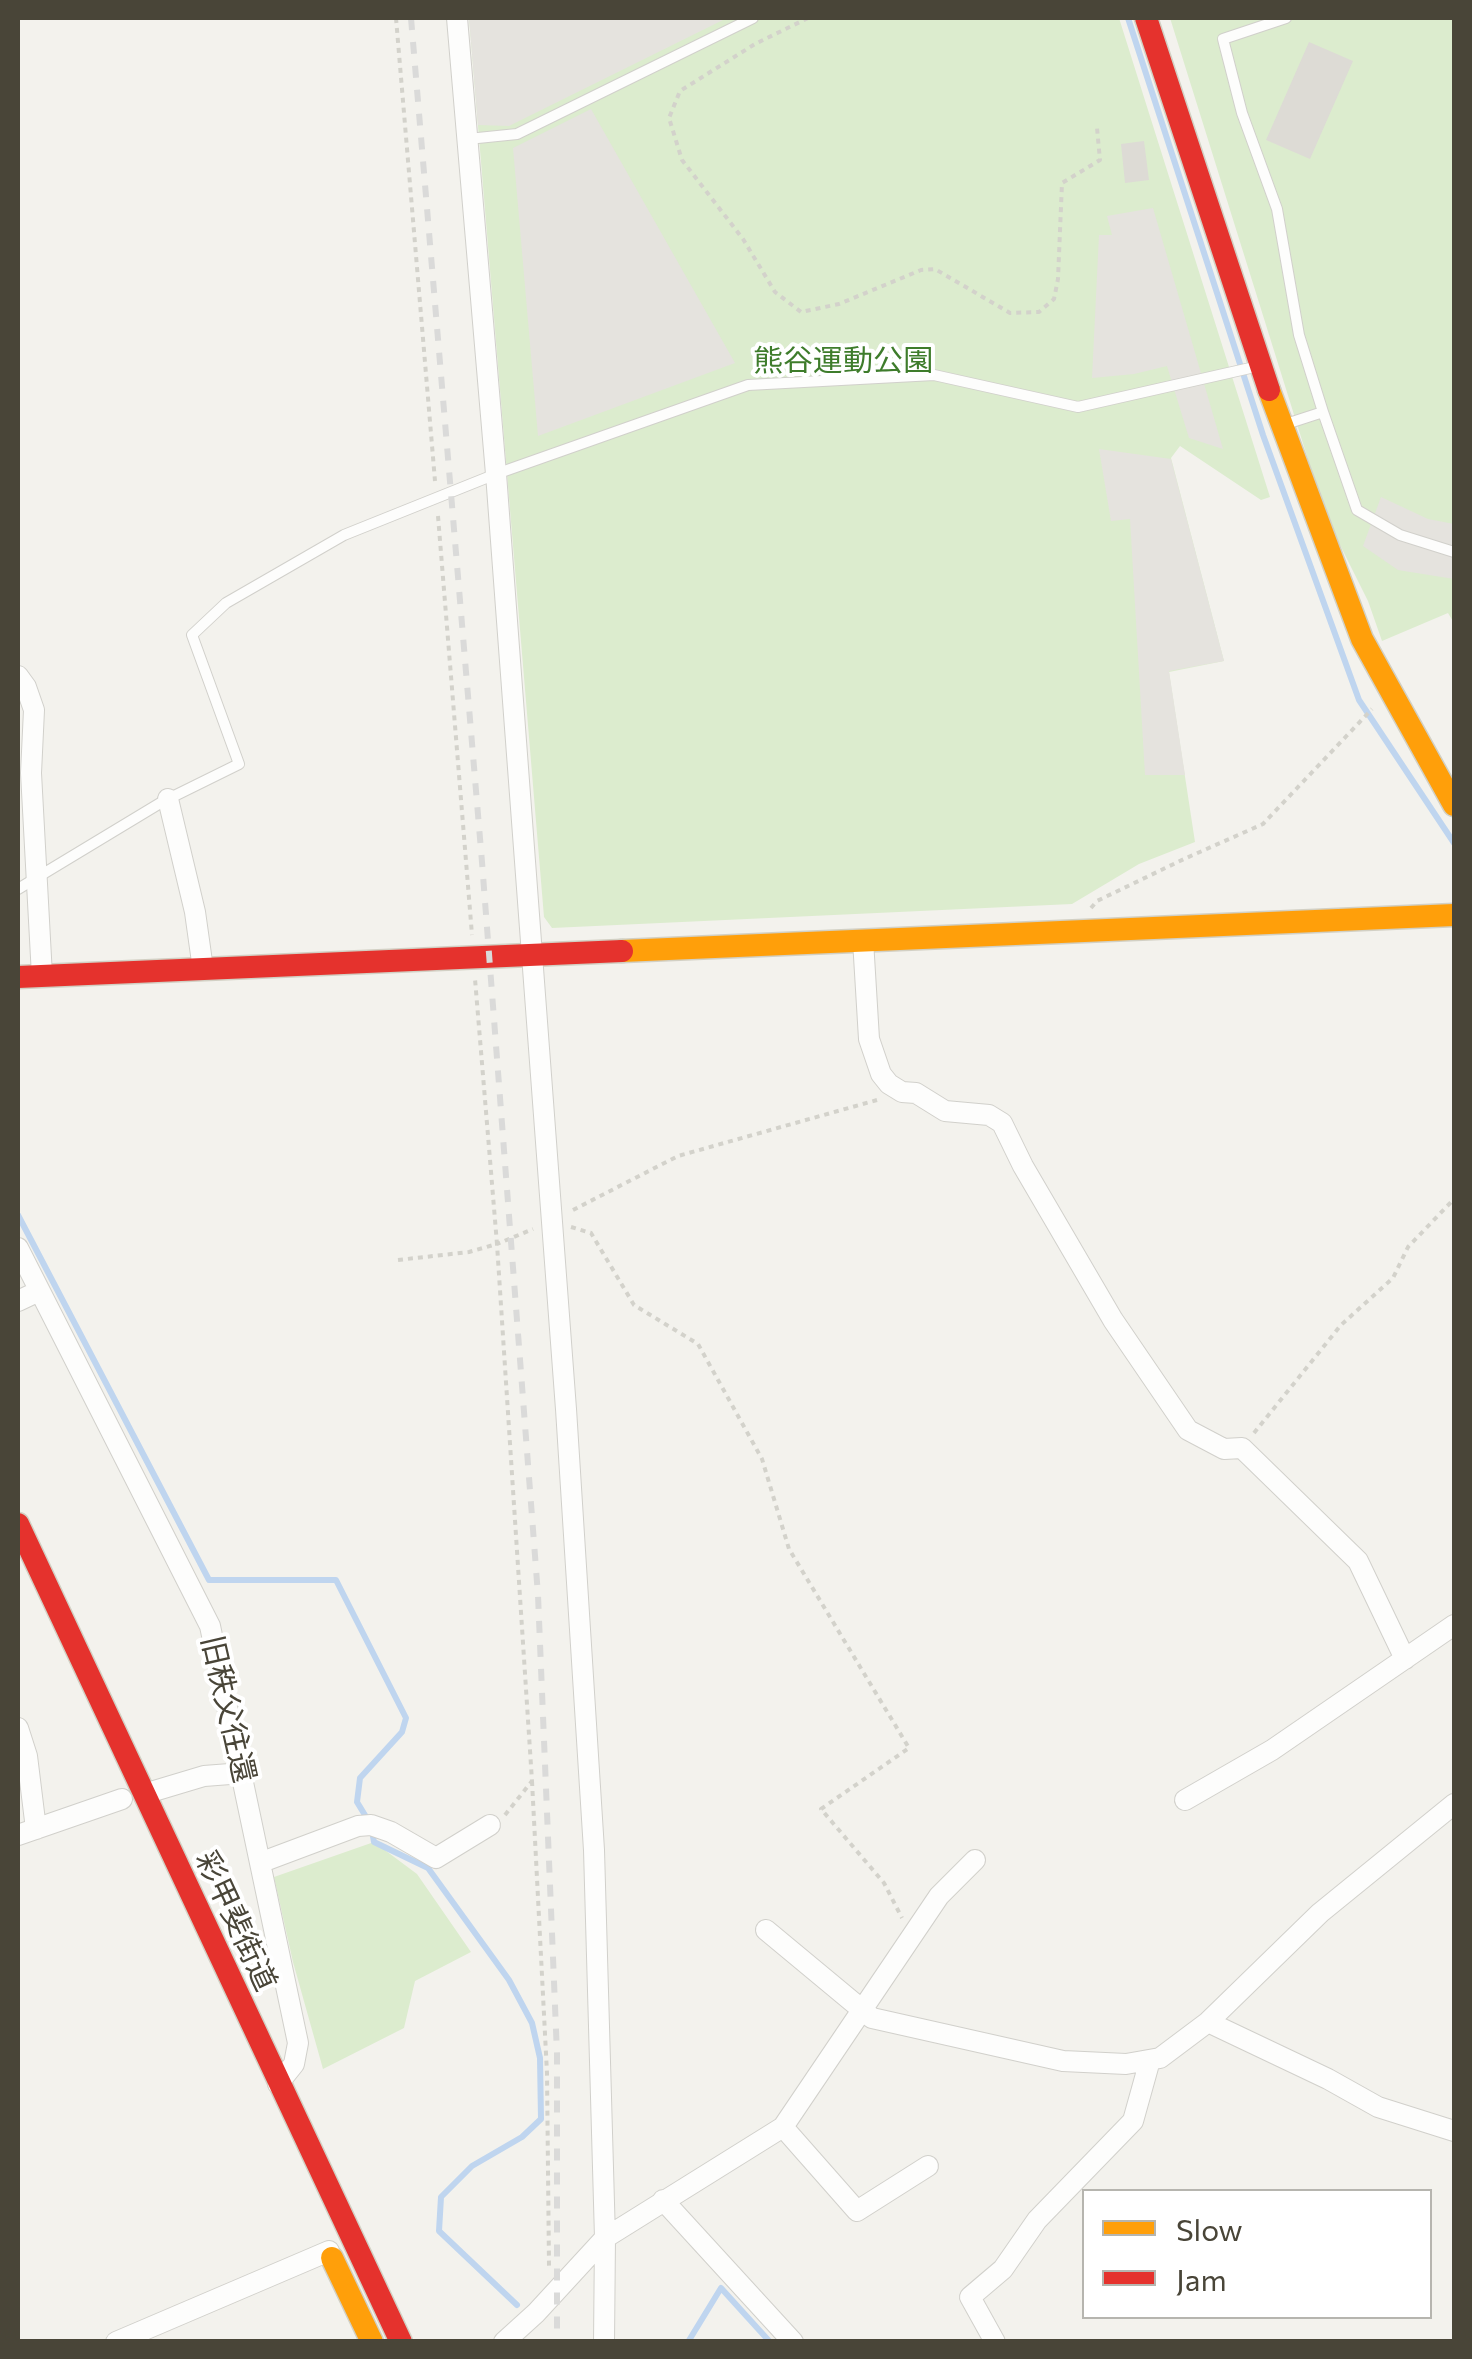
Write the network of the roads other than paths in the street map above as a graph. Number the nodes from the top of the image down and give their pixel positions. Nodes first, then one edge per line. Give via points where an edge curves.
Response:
1 (457, 18) edge
2 (754, 18) edge
3 (1146, 18) edge
4 (1286, 18) edge
5 (467, 139) junction
6 (1258, 367) junction
7 (1324, 412) junction
8 (1282, 425) junction
9 (496, 474) junction
10 (1454, 552) edge
11 (18, 676) edge
12 (168, 799) junction
13 (1454, 805) edge
14 (27, 883) edge
15 (1454, 915) edge
16 (862, 940) junction
17 (532, 954) junction
18 (203, 969) junction
19 (42, 976) junction
20 (18, 977) edge
21 (18, 1248) edge
22 (39, 1291) junction
23 (18, 1301) edge
24 (18, 1524) edge
25 (25, 1558) edge
26 (1454, 1625) edge
27 (1404, 1660) junction
28 (18, 1728) edge
29 (106, 1766) dead end
30 (243, 1773) junction
31 (1185, 1800) dead end
32 (132, 1803) junction
33 (1454, 1804) edge
34 (490, 1825) road end
35 (27, 1832) edge
36 (975, 1860) dead end
37 (262, 1862) junction
38 (766, 1930) dead end
39 (863, 2010) junction
40 (1208, 2022) junction
41 (1150, 2060) junction
42 (278, 2084) junction
43 (784, 2128) junction
44 (1454, 2132) edge
45 (928, 2166) dead end
46 (663, 2200) junction
47 (605, 2238) junction
48 (325, 2242) joint
49 (369, 2335) edge
50 (116, 2342) edge
51 (341, 2342) edge
52 (402, 2342) edge
53 (504, 2342) edge
54 (604, 2342) edge
55 (793, 2342) edge
56 (995, 2342) edge

1 - 5 street
2 - 5 lane via 518,134
3 - 6 main road
4 - 7 lane via 1222,39 1277,209 1299,336
5 - 9 street
6 - 8 main road
6 - 9 lane via 1078,407 934,375 748,385
7 - 8 lane
7 - 10 lane via 1356,510 1400,535
8 - 13 main road via 1362,638
9 - 12 lane via 344,535 226,604 192,635 239,764
9 - 17 street
11 - 14 street via 34,710
12 - 14 lane
12 - 18 street
14 - 19 street
15 - 16 main road
16 - 17 main road
16 - 27 street via 869,1038 881,1074 944,1111 988,1115 1002,1124 1113,1320 1188,1430 1224,1450 1242,1448 1358,1561
17 - 18 main road
17 - 47 street via 594,1850
18 - 19 main road
19 - 20 main road
21 - 22 street, 旧秩父往還
22 - 23 street
22 - 30 street, 旧秩父往還 via 210,1626
24 - 25 main road, 彩甲斐街道
25 - 32 main road, 彩甲斐街道
26 - 27 street
27 - 31 street
28 - 35 street via 27,1756
29 - 32 main road, 彩甲斐街道
30 - 32 street via 204,1776
30 - 37 street, 旧秩父往還
32 - 35 street
32 - 42 main road, 彩甲斐街道
33 - 40 street via 1320,1912
34 - 37 street via 436,1858 371,1825
36 - 39 street via 939,1896
37 - 42 street, 旧秩父往還 via 298,2043 294,2064
38 - 39 street
39 - 41 street via 872,2018 1063,2061
39 - 43 street
40 - 41 street
40 - 44 street via 1378,2108
41 - 56 street via 1133,2121 1037,2220 1003,2269 970,2297
42 - 52 main road, 彩甲斐街道
43 - 45 street via 858,2211
43 - 46 street
46 - 47 street
46 - 55 street
47 - 53 street
47 - 54 street
48 - 49 main road
48 - 50 street
49 - 51 street

